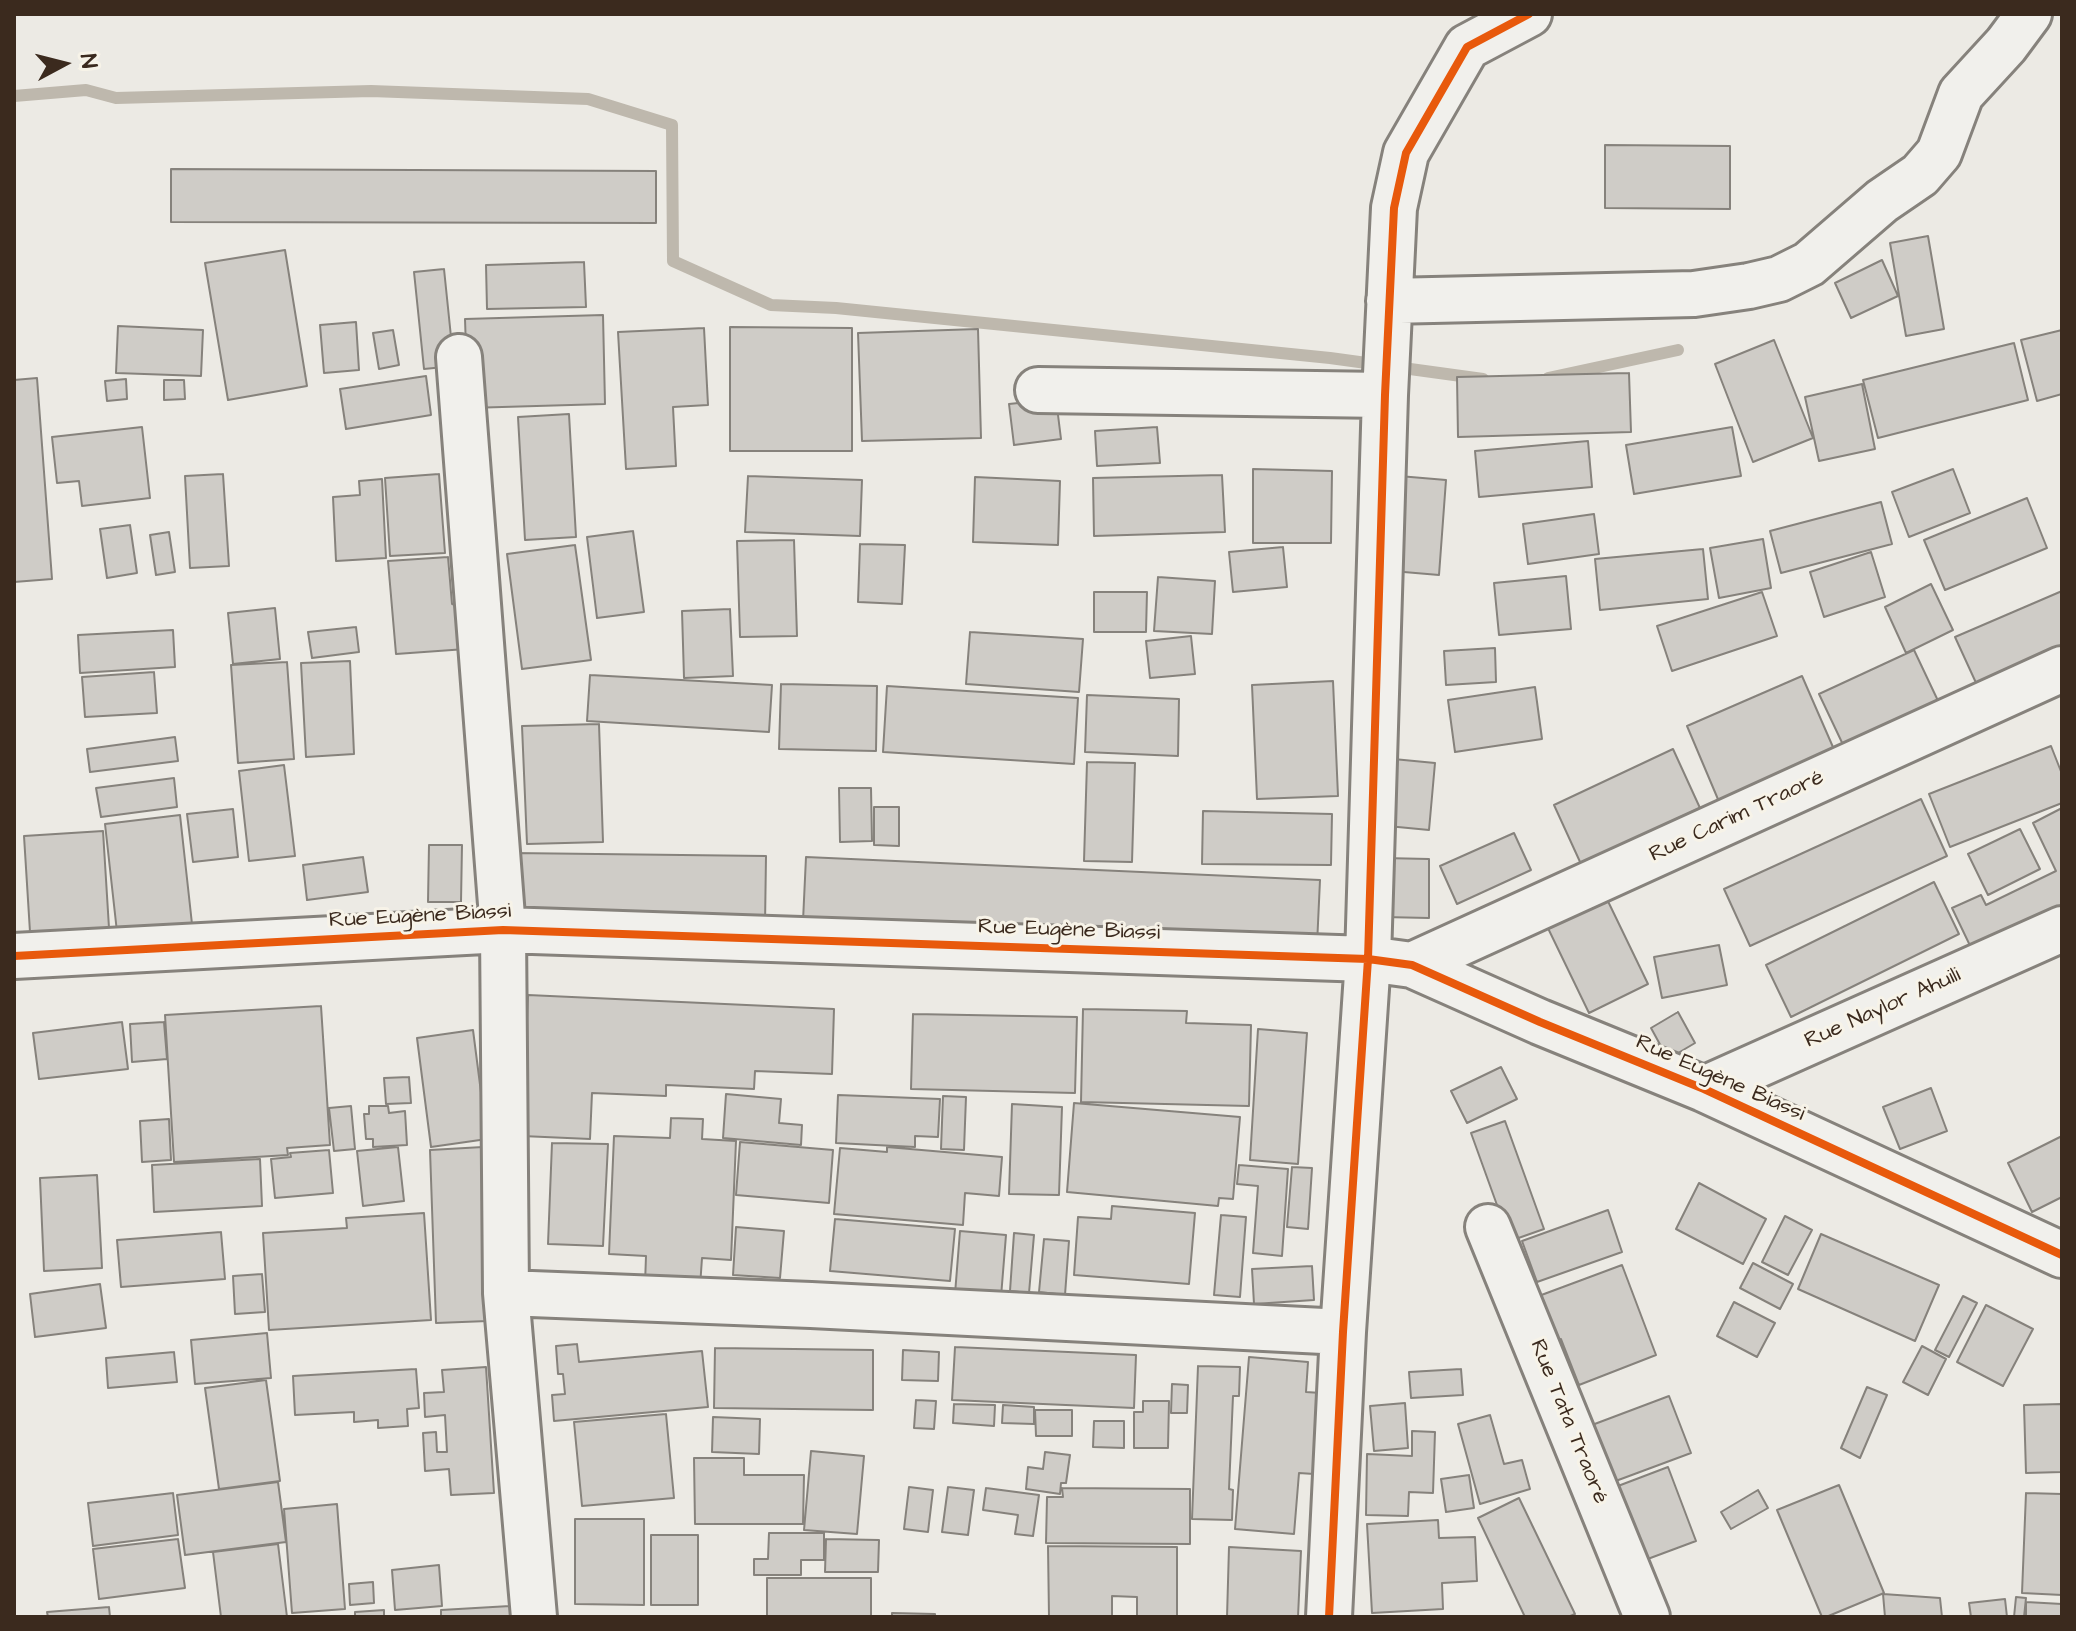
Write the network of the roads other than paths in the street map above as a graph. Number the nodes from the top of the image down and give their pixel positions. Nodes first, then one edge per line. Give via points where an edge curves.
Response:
1 (1529, 14) edge
2 (2029, 14) edge
3 (1389, 301) junction
4 (459, 357) dead end
5 (1038, 390) dead end
6 (1385, 395) junction
7 (2062, 669) edge
8 (2062, 929) edge
9 (503, 930) junction
10 (14, 956) edge
11 (1368, 959) junction
12 (1412, 965) junction
13 (1704, 1089) junction
14 (1488, 1227) dead end
15 (2062, 1255) edge
16 (506, 1293) junction
17 (1343, 1332) junction
18 (534, 1617) edge
19 (1329, 1617) edge
20 (1647, 1617) edge

1 - 3 street via 1467,47 1406,153 1394,208
2 - 3 street via 1961,94 1939,153 1920,175 1809,264 1779,279 1694,294
3 - 6 street
4 - 9 street
5 - 6 street
6 - 11 street
7 - 12 street, Rue Carim Traoré
8 - 13 street, Rue Naylor Ahuili
9 - 10 street, Rue Eugène Biassi
9 - 11 street, Rue Eugène Biassi
9 - 16 street
11 - 12 street, Rue Eugène Biassi
11 - 17 street
12 - 13 street, Rue Eugène Biassi
13 - 15 street, Rue Eugène Biassi
14 - 20 street, Rue Tata Traoré
16 - 17 street
16 - 18 street
17 - 19 street

